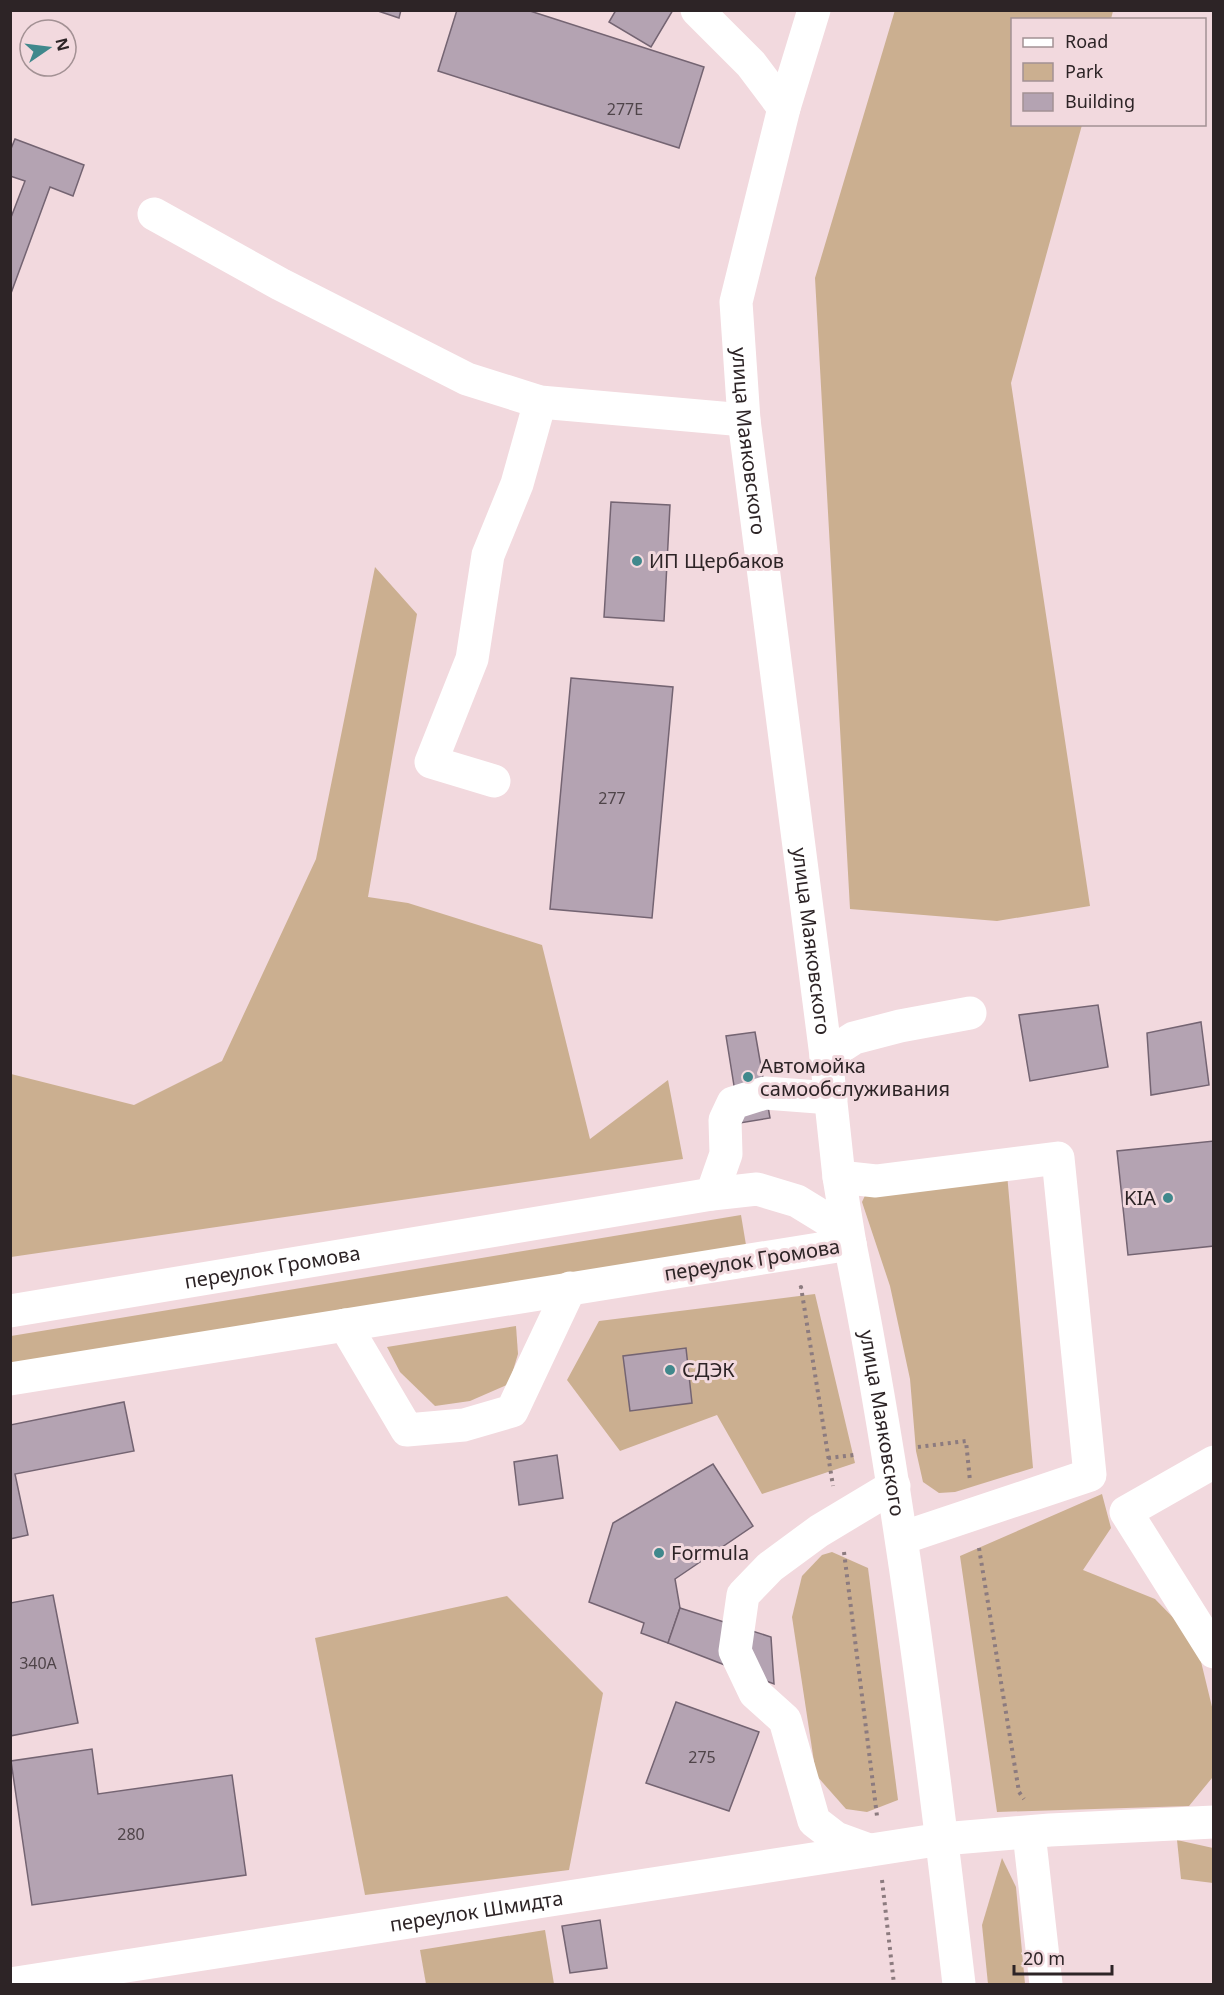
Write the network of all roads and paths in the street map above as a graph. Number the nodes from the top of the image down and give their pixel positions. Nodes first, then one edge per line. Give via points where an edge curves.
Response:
1 (814, 10) edge
2 (698, 11) edge
3 (784, 108) junction
4 (154, 214) dead end
5 (540, 402) junction
6 (744, 420) junction
7 (494, 781) dead end
8 (970, 1013) dead end
9 (826, 1056) junction
10 (831, 1098) junction
11 (839, 1177) junction
12 (712, 1194) junction
13 (850, 1244) junction
14 (771, 1256) junction
15 (570, 1288) junction
16 (10, 1311) edge
17 (345, 1325) junction
18 (10, 1379) edge
19 (888, 1450) junction
20 (828, 1458) junction
21 (1214, 1462) edge
22 (894, 1486) junction
23 (973, 1514) junction
24 (838, 1520) junction
25 (902, 1538) junction
26 (1214, 1652) edge
27 (1214, 1822) edge
28 (1040, 1832) junction
29 (942, 1839) junction
30 (874, 1850) junction
31 (10, 1984) edge
32 (894, 1984) edge
33 (959, 1984) edge
34 (1046, 1984) edge

1 - 3 main road, улица Маяковского
2 - 3 main road via 751,64
3 - 6 main road, улица Маяковского via 736,302
4 - 5 main road via 280,284 467,379
5 - 6 main road
5 - 7 main road via 517,484 488,555 472,659 431,762
6 - 9 main road, улица Маяковского
8 - 9 main road via 854,1038
9 - 10 main road, улица Маяковского
10 - 11 main road, улица Маяковского
10 - 12 main road via 765,1093 733,1103 725,1120 726,1154
11 - 13 main road, улица Маяковского
11 - 23 main road via 876,1180 1058,1158 1090,1475
12 - 13 main road, переулок Громова via 757,1189 797,1201 828,1220
12 - 16 main road, переулок Громова
13 - 14 main road, переулок Громова
13 - 19 main road, улица Маяковского
14 - 15 main road, переулок Громова
14 - 20 path via 779,1292 801,1287
15 - 17 main road, переулок Громова
15 - 17 main road via 512,1412 464,1425 407,1430
17 - 18 main road, переулок Громова
19 - 20 path
19 - 22 main road, улица Маяковского
19 - 23 path via 966,1441
20 - 24 path
21 - 26 main road via 1126,1512
22 - 24 main road
22 - 25 main road, улица Маяковского
23 - 25 main road
23 - 28 path via 1019,1792
24 - 30 path via 877,1808
24 - 30 main road via 770,1567 743,1595 735,1651 755,1693 785,1720 814,1821 836,1838
25 - 29 main road, улица Маяковского
27 - 28 main road, переулок Шмидта
28 - 29 main road, переулок Шмидта
28 - 34 main road
29 - 30 main road, переулок Шмидта
29 - 33 main road, улица Маяковского
30 - 31 main road, переулок Шмидта
30 - 32 path

